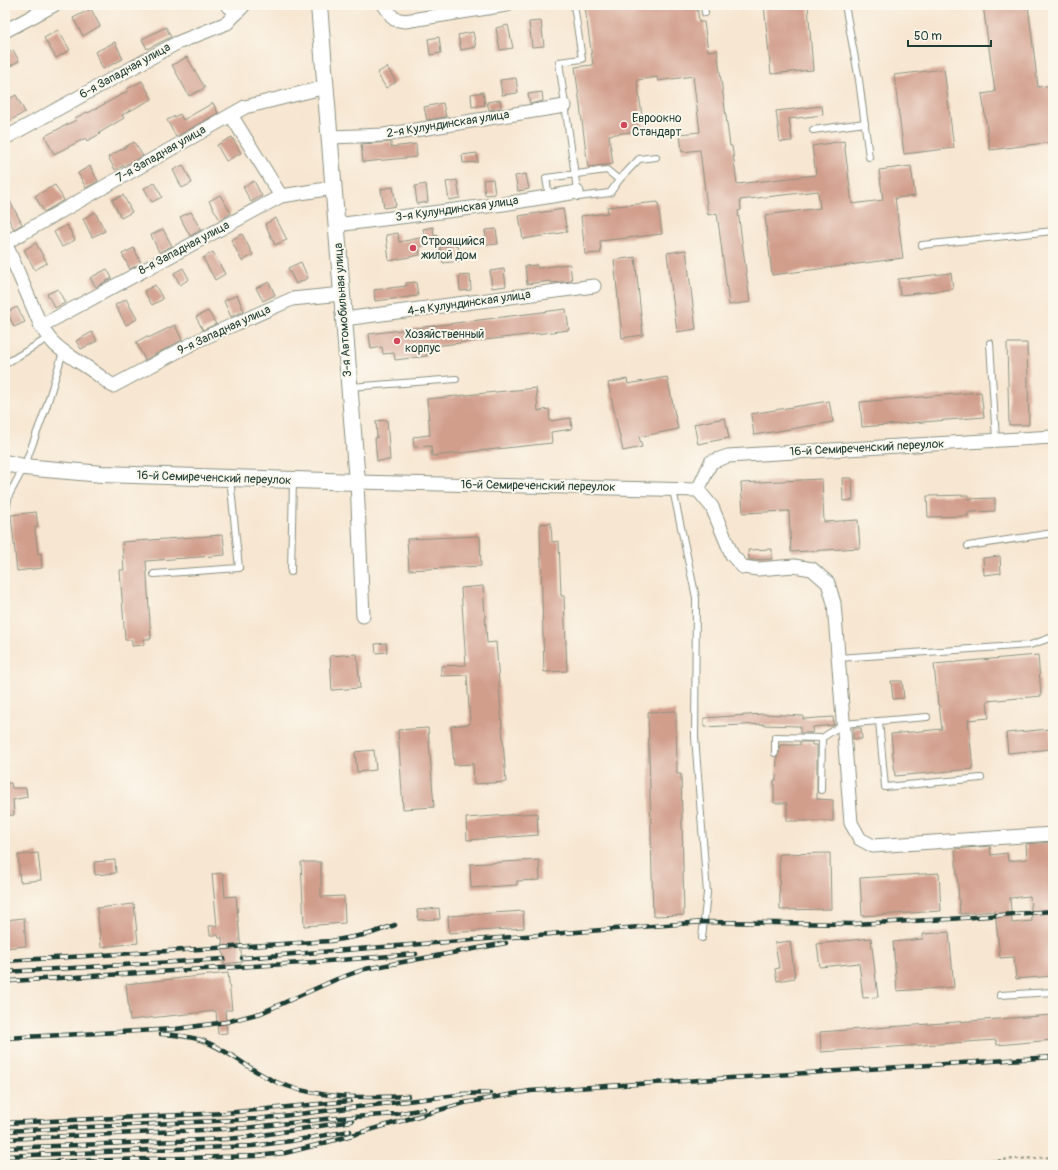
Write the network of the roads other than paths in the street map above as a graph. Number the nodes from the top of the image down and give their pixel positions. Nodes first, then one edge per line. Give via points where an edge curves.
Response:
1 (54, 5) edge
2 (319, 5) edge
3 (384, 5) edge
4 (506, 5) edge
5 (574, 5) edge
6 (704, 5) edge
7 (845, 5) edge
8 (236, 8) edge
9 (705, 13) dead end
10 (5, 31) edge
11 (326, 87) junction
12 (565, 106) junction
13 (230, 115) junction
14 (865, 123) junction
15 (813, 130) dead end
16 (330, 137) junction
17 (5, 138) edge
18 (656, 157) dead end
19 (869, 157) dead end
20 (575, 175) junction
21 (619, 180) junction
22 (333, 188) junction
23 (577, 192) junction
24 (281, 196) junction
25 (549, 196) junction
26 (336, 225) junction
27 (1053, 231) edge
28 (5, 242) edge
29 (922, 245) dead end
30 (594, 286) dead end
31 (342, 294) junction
32 (344, 320) junction
33 (41, 326) junction
34 (48, 338) junction
35 (990, 343) dead end
36 (63, 352) junction
37 (5, 364) edge
38 (456, 379) dead end
39 (349, 387) junction
40 (1053, 437) edge
41 (996, 440) junction
42 (5, 463) edge
43 (24, 467) junction
44 (230, 478) junction
45 (293, 480) junction
46 (357, 482) junction
47 (673, 490) junction
48 (698, 490) junction
49 (5, 516) edge
50 (1053, 533) edge
51 (968, 546) dead end
52 (291, 572) dead end
53 (154, 574) dead end
54 (363, 616) dead end
55 (1053, 637) edge
56 (838, 658) junction
57 (927, 717) dead end
58 (880, 721) junction
59 (843, 724) junction
60 (822, 738) junction
61 (775, 753) dead end
62 (981, 778) dead end
63 (821, 790) dead end
64 (1053, 834) edge
65 (702, 938) dead end
66 (1053, 992) edge
67 (1000, 995) dead end

1 - 10 street
2 - 11 street, 3-я Автомобильная улица
3 - 4 street via 394,19 405,21
5 - 12 lane via 582,59 559,62
6 - 9 lane
7 - 14 lane
8 - 17 street, 6-я Западная улица via 227,23 177,43
11 - 13 street, 7-я Западная улица via 245,107
11 - 16 street, 3-я Автомобильная улица
12 - 16 street, 2-я Кулундинская улица via 384,135
12 - 20 lane
13 - 24 street
13 - 28 street, 7-я Западная улица
14 - 15 lane
14 - 19 lane
16 - 22 street, 3-я Автомобильная улица
18 - 21 lane via 638,159
20 - 21 lane via 607,170
20 - 23 lane
20 - 25 lane via 546,178
21 - 23 lane via 610,193 578,197
22 - 24 street, 8-я Западная улица
22 - 26 street, 3-я Автомобильная улица
23 - 25 street, 3-я Кулундинская улица
24 - 33 street, 8-я Западная улица
25 - 26 street, 3-я Кулундинская улица
26 - 31 street, 3-я Автомобильная улица
27 - 29 lane
28 - 33 street
30 - 32 street, 4-я Кулундинская улица
31 - 32 street, 3-я Автомобильная улица
31 - 36 street, 9-я Западная улица via 292,299 199,340 113,386
32 - 39 street, 3-я Автомобильная улица
33 - 34 street
34 - 36 street
34 - 37 lane
35 - 41 lane
36 - 43 lane
38 - 39 lane
39 - 46 street, 3-я Автомобильная улица
40 - 41 street, 16-й Семиреченский переулок
41 - 48 street, 16-й Семиреченский переулок via 728,456 711,462
42 - 43 street, 16-й Семиреченский переулок
43 - 44 street, 16-й Семиреченский переулок via 102,474
43 - 49 lane via 9,495
44 - 45 street, 16-й Семиреченский переулок
44 - 53 lane via 239,568
45 - 46 street, 16-й Семиреченский переулок
45 - 52 lane
46 - 47 street, 16-й Семиреченский переулок
46 - 54 street, 3-я Автомобильная улица
47 - 48 street, 16-й Семиреченский переулок
47 - 65 lane via 696,598 695,737 706,893
48 - 56 street via 712,507 732,555 743,567 758,569 794,566 812,569 828,583 834,603
50 - 51 lane
55 - 56 lane via 1030,645
56 - 59 street
57 - 58 lane
58 - 59 lane
58 - 62 lane via 885,787
59 - 60 lane
59 - 64 street via 851,823 860,839 873,846
60 - 61 lane via 775,737
60 - 63 lane
66 - 67 lane

